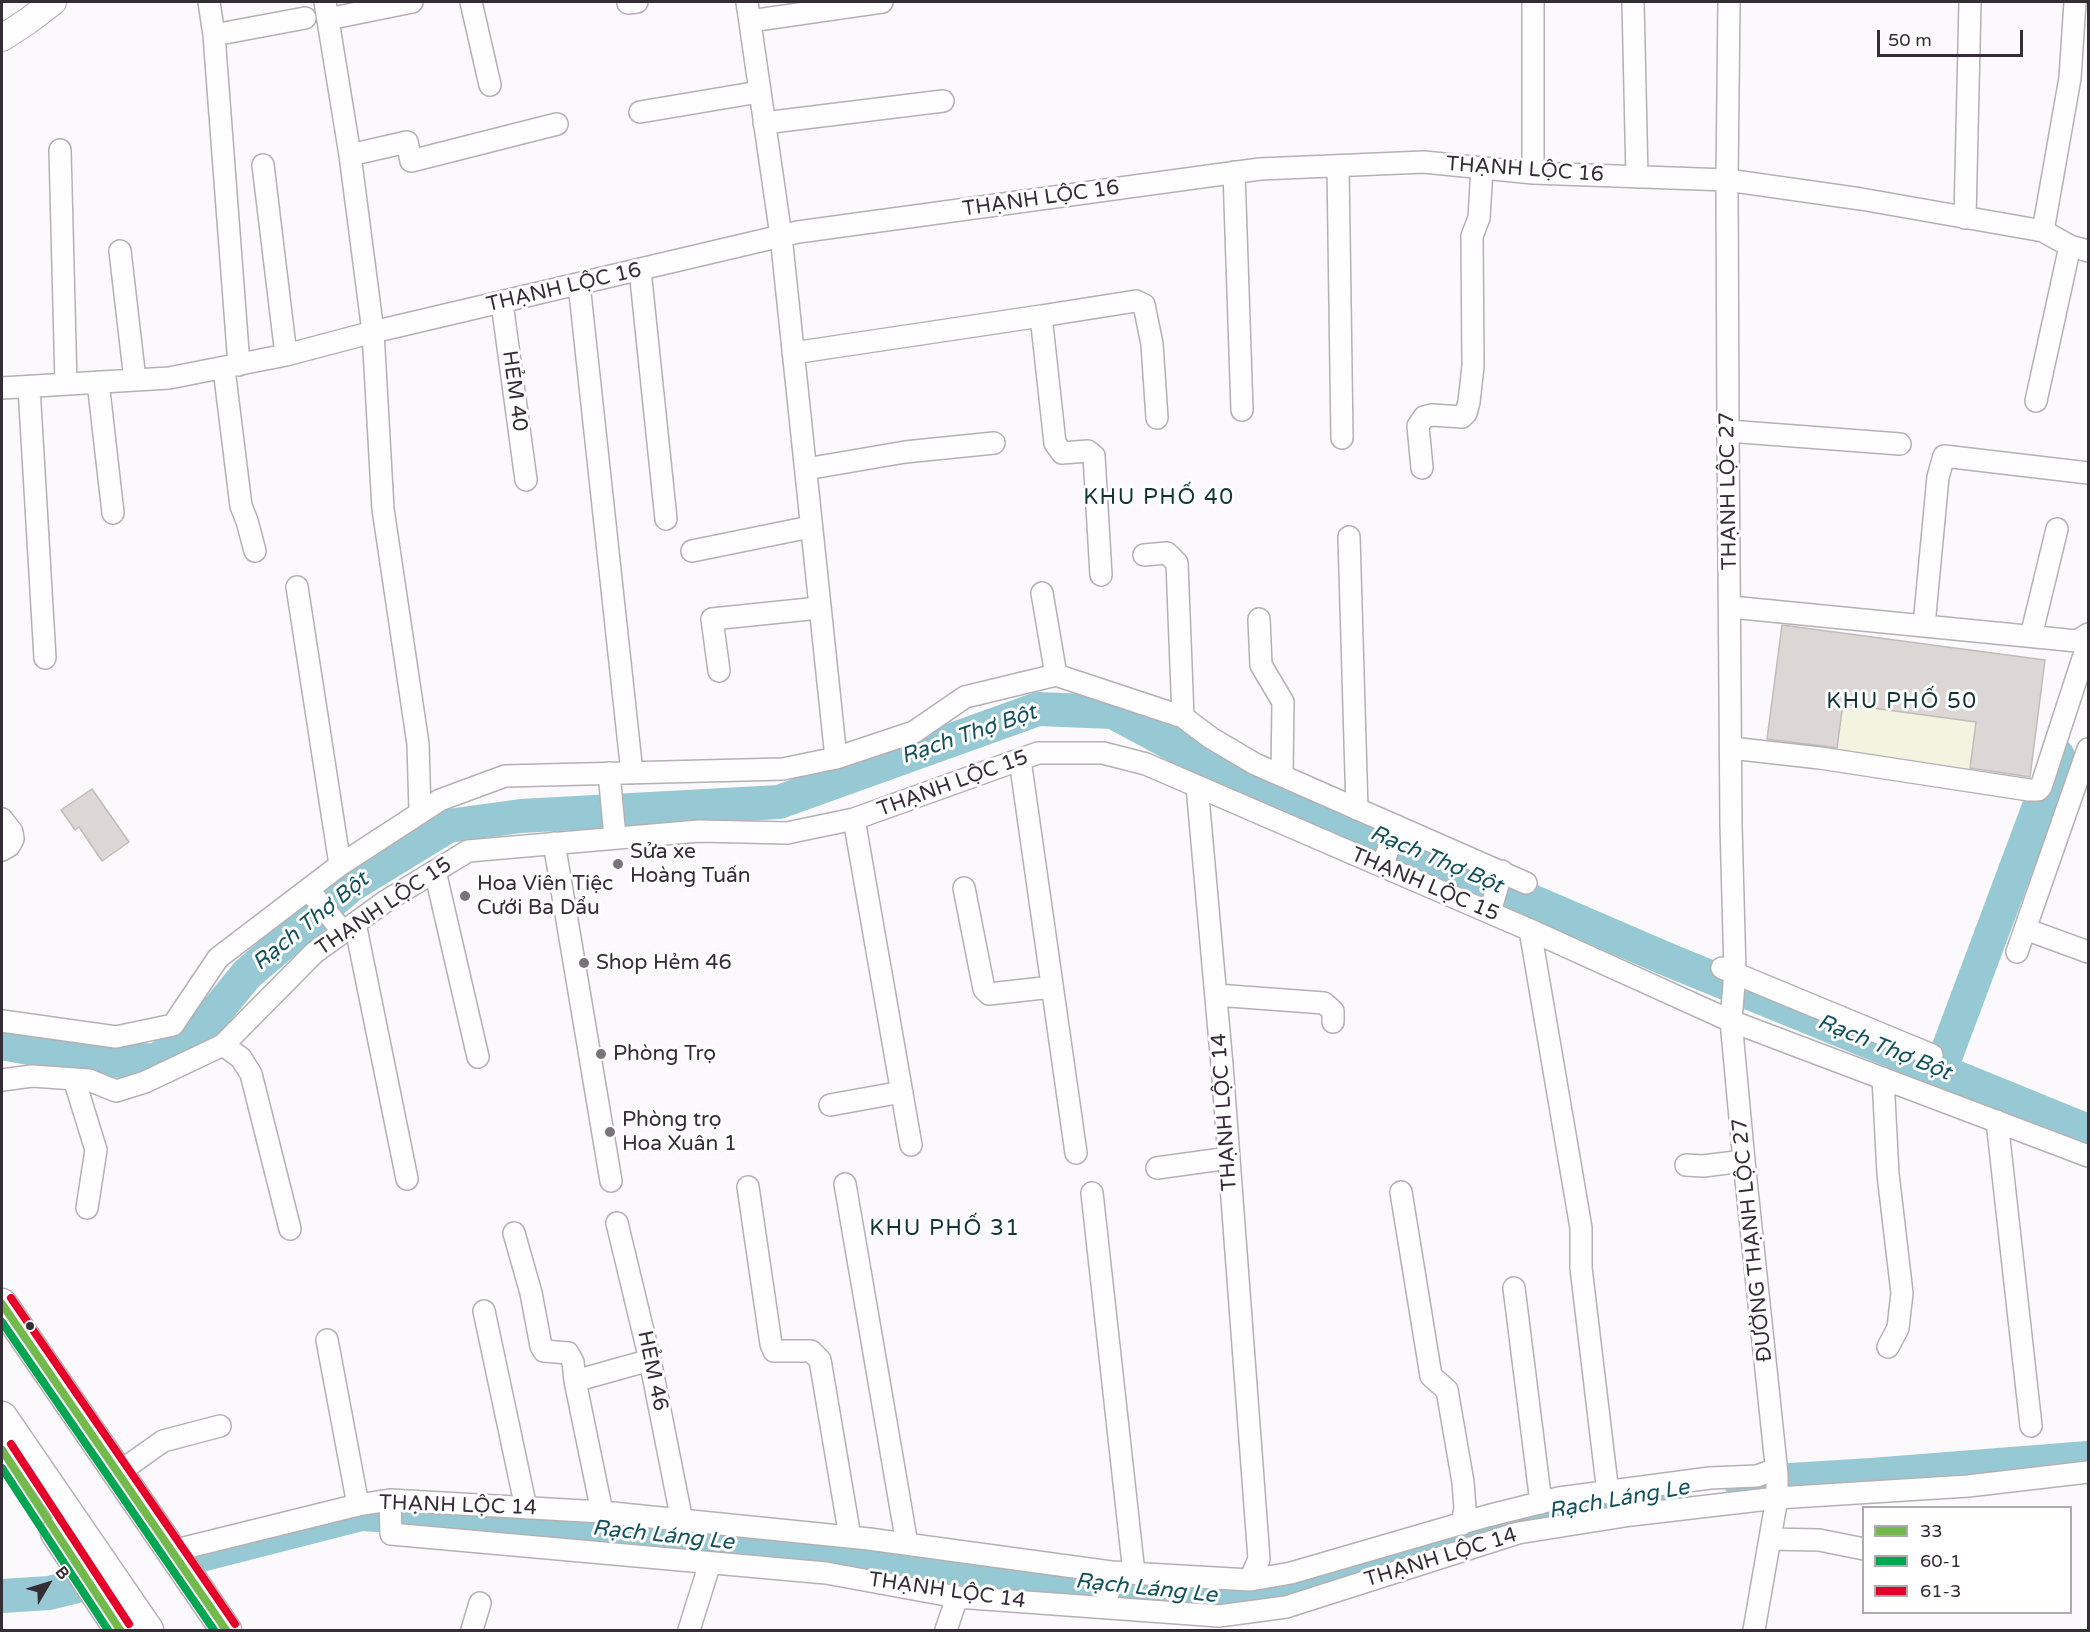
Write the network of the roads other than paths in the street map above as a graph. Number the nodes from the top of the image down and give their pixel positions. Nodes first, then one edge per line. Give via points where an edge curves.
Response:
1 (52, 2) edge
2 (209, 2) edge
3 (412, 2) edge
4 (471, 2) edge
5 (882, 2) edge
6 (1533, 2) edge
7 (1633, 2) edge
8 (1729, 2) edge
9 (1970, 2) edge
10 (2075, 2) edge
11 (327, 10) edge
12 (749, 11) edge
13 (305, 18) dead end
14 (214, 35) junction
15 (2, 38) edge
16 (490, 85) dead end
17 (759, 92) junction
18 (943, 101) dead end
19 (640, 112) dead end
20 (764, 123) junction
21 (557, 124) dead end
22 (60, 150) dead end
23 (350, 155) junction
24 (263, 165) dead end
25 (1338, 166) junction
26 (1482, 168) junction
27 (1234, 172) junction
28 (1533, 173) junction
29 (1637, 177) junction
30 (1727, 180) junction
31 (1965, 218) junction
32 (2043, 231) junction
33 (781, 237) junction
34 (2079, 249) edge
35 (120, 251) dead end
36 (640, 270) junction
37 (579, 284) junction
38 (502, 303) junction
39 (1041, 316) junction
40 (373, 332) junction
41 (793, 353) junction
42 (286, 355) junction
43 (231, 367) junction
44 (135, 380) junction
45 (98, 382) junction
46 (66, 384) junction
47 (29, 387) junction
48 (2, 388) edge
49 (2036, 401) dead end
50 (1242, 410) dead end
51 (1157, 418) dead end
52 (1728, 431) junction
53 (1342, 438) dead end
54 (994, 443) dead end
55 (1900, 444) dead end
56 (1422, 468) dead end
57 (806, 470) junction
58 (2088, 472) edge
59 (526, 480) dead end
60 (113, 513) dead end
61 (666, 519) dead end
62 (810, 527) junction
63 (2057, 529) dead end
64 (1349, 537) dead end
65 (255, 551) dead end
66 (692, 551) dead end
67 (1144, 555) dead end
68 (1101, 575) dead end
69 (297, 587) dead end
70 (1042, 593) dead end
71 (1731, 607) junction
72 (819, 608) junction
73 (1259, 619) dead end
74 (1924, 626) junction
75 (2088, 634) edge
76 (2031, 636) junction
77 (2088, 643) edge
78 (45, 658) dead end
79 (719, 671) dead end
80 (1056, 675) junction
81 (1183, 717) junction
82 (1731, 748) junction
83 (2088, 749) edge
84 (836, 758) junction
85 (1020, 760) junction
86 (609, 773) junction
87 (632, 773) junction
88 (1282, 775) junction
89 (1197, 786) junction
90 (1357, 808) junction
91 (420, 812) junction
92 (2, 819) edge
93 (854, 819) junction
94 (1397, 826) junction
95 (615, 837) junction
96 (554, 843) junction
97 (2, 850) edge
98 (340, 866) junction
99 (1382, 866) junction
100 (435, 871) junction
101 (1502, 871) junction
102 (1526, 883) dead end
103 (964, 888) dead end
104 (309, 890) junction
105 (1490, 912) junction
106 (349, 928) junction
107 (2025, 929) junction
108 (1530, 930) junction
109 (2017, 952) dead end
110 (2088, 952) edge
111 (1730, 973) junction
112 (1052, 987) junction
113 (1216, 995) junction
114 (1732, 1014) junction
115 (2, 1021) edge
116 (1333, 1022) dead end
117 (223, 1045) junction
118 (1932, 1055) dead end
119 (478, 1057) dead end
120 (1883, 1078) junction
121 (75, 1079) junction
122 (2, 1080) edge
123 (902, 1092) junction
124 (830, 1105) dead end
125 (1996, 1121) junction
126 (911, 1145) dead end
127 (1076, 1153) dead end
128 (2088, 1156) edge
129 (1229, 1158) junction
130 (1744, 1161) junction
131 (1686, 1165) dead end
132 (1158, 1168) dead end
133 (407, 1179) dead end
134 (611, 1181) dead end
135 (845, 1184) dead end
136 (748, 1187) dead end
137 (1401, 1192) dead end
138 (1092, 1193) dead end
139 (87, 1208) dead end
140 (617, 1222) dead end
141 (290, 1229) dead end
142 (514, 1233) dead end
143 (1514, 1288) dead end
144 (2, 1304) edge
145 (484, 1311) dead end
146 (2, 1339) edge
147 (327, 1340) dead end
148 (1888, 1347) dead end
149 (650, 1360) junction
150 (575, 1381) junction
151 (2, 1417) edge
152 (220, 1426) dead end
153 (2031, 1426) dead end
154 (2, 1450) edge
155 (1777, 1472) junction
156 (2088, 1472) edge
157 (118, 1473) junction
158 (1608, 1492) junction
159 (1777, 1498) junction
160 (390, 1500) junction
161 (1541, 1503) junction
162 (358, 1505) junction
163 (526, 1508) junction
164 (602, 1512) junction
165 (682, 1521) junction
166 (1462, 1524) junction
167 (850, 1537) junction
168 (1770, 1539) junction
169 (908, 1544) junction
170 (1862, 1549) edge
171 (172, 1551) junction
172 (710, 1563) junction
173 (1111, 1572) junction
174 (1134, 1573) junction
175 (1250, 1580) junction
176 (957, 1597) junction
177 (480, 1603) dead end
178 (1106, 1608) junction
179 (120, 1630) edge
180 (148, 1630) edge
181 (202, 1630) edge
182 (226, 1630) edge
183 (472, 1630) edge
184 (689, 1630) edge
185 (946, 1630) edge
186 (1754, 1630) edge

1 - 15 main road
2 - 14 street
3 - 11 street
4 - 16 street
5 - 12 street
6 - 28 street
7 - 29 street
8 - 30 street, THẠNH LỘC 27
9 - 31 street
10 - 32 street via 2070,78
11 - 23 street
12 - 17 street
13 - 14 street
14 - 43 street
17 - 19 street
17 - 20 street
18 - 20 street
20 - 33 street
21 - 23 street via 411,160 407,142
22 - 46 street
23 - 40 street
24 - 42 street
25 - 26 street, THẠNH LỘC 16 via 1424,162
25 - 27 street, THẠNH LỘC 16
25 - 53 street
26 - 28 street, THẠNH LỘC 16
26 - 56 street via 1479,218 1472,236 1473,366 1469,402 1462,417 1424,417 1418,426
27 - 33 street, THẠNH LỘC 16
27 - 50 street
28 - 29 street, THẠNH LỘC 16
29 - 30 street, THẠNH LỘC 16
30 - 31 street, THẠNH LỘC 16
30 - 52 street, THẠNH LỘC 27
31 - 32 street, THẠNH LỘC 16
32 - 34 street, THẠNH LỘC 16
33 - 36 street, THẠNH LỘC 16
33 - 41 street
34 - 49 street
35 - 44 street
36 - 37 street, THẠNH LỘC 16
36 - 61 street
37 - 38 street, THẠNH LỘC 16
37 - 87 street
38 - 40 street, THẠNH LỘC 16
38 - 59 street, HẺM 40
39 - 41 street
39 - 51 street via 1136,302 1144,305 1152,344
39 - 68 street via 1055,442 1062,453 1088,451 1094,456
40 - 42 street, THẠNH LỘC 16
40 - 91 street via 383,509 418,744
41 - 57 street
42 - 43 street, THẠNH LỘC 16
43 - 44 street, THẠNH LỘC 16
43 - 65 street via 241,506
44 - 45 street, THẠNH LỘC 16
45 - 46 street, THẠNH LỘC 16
45 - 60 street
46 - 47 street, THẠNH LỘC 16
47 - 48 street, THẠNH LỘC 16
47 - 78 street
52 - 55 street
52 - 71 street, THẠNH LỘC 27
54 - 57 street via 904,452
57 - 62 street
58 - 74 street via 1944,456 1938,477
62 - 66 street
62 - 72 street
63 - 76 street
64 - 90 street
67 - 81 street via 1167,553 1177,563
69 - 98 street
70 - 80 street
71 - 74 street
71 - 82 street, THẠNH LỘC 27
72 - 79 street via 712,619
72 - 84 street
73 - 88 street via 1261,665 1283,702
74 - 76 street
75 - 76 street via 2077,641
77 - 82 street via 2038,790
80 - 81 street, THẠNH LỘC 15
80 - 84 street via 965,697 914,732
81 - 88 street, THẠNH LỘC 15 via 1255,764
82 - 111 street, THẠNH LỘC 27
83 - 107 street
84 - 87 street via 783,769
85 - 89 street, THẠNH LỘC 15 via 1038,753 1103,753 1146,764
85 - 93 street, THẠNH LỘC 15
85 - 112 street
86 - 87 street
86 - 91 street via 505,776 440,800
86 - 95 street
88 - 90 street, THẠNH LỘC 15
89 - 99 street, THẠNH LỘC 15
89 - 113 street, THẠNH LỘC 14
90 - 94 street, THẠNH LỘC 15
91 - 98 street
92 - 97 street via 13,839
93 - 95 street, THẠNH LỘC 15 via 787,833 699,831
93 - 123 street
94 - 99 street
94 - 101 street, THẠNH LỘC 15
95 - 96 street, THẠNH LỘC 15
96 - 100 street, THẠNH LỘC 15 via 468,851
96 - 134 street
98 - 104 street
99 - 105 street, THẠNH LỘC 15
100 - 106 street, THẠNH LỘC 15
100 - 119 street
101 - 102 street, THẠNH LỘC 15
101 - 105 street
103 - 112 street via 984,989 989,994
104 - 106 street
104 - 115 street via 219,958 173,1025 116,1037
105 - 108 street, THẠNH LỘC 15
106 - 117 street, THẠNH LỘC 15 via 314,953
106 - 133 street
107 - 109 street
107 - 110 street
108 - 114 street, THẠNH LỘC 15
108 - 158 street via 1581,1228 1581,1268
111 - 114 street, ĐƯỜNG THẠNH LỘC 27
111 - 118 street
112 - 127 street
113 - 116 street via 1324,1004 1333,1011
113 - 129 street, THẠNH LỘC 14
114 - 120 street, THẠNH LỘC 15
114 - 130 street, ĐƯỜNG THẠNH LỘC 27
117 - 121 street, THẠNH LỘC 15 via 145,1082 116,1091
117 - 141 street via 241,1058 250,1074
120 - 125 street, THẠNH LỘC 15
120 - 148 street via 1888,1174 1902,1293 1898,1328
121 - 122 street, THẠNH LỘC 15 via 32,1076
121 - 139 street via 96,1150
123 - 124 street
123 - 126 street
125 - 128 street, THẠNH LỘC 15
125 - 153 street
129 - 132 street
129 - 175 street, THẠNH LỘC 14 via 1258,1559
130 - 131 street
130 - 155 street, ĐƯỜNG THẠNH LỘC 27
135 - 169 street
136 - 167 street via 771,1344 774,1351 811,1351 820,1360
137 - 166 street via 1431,1376 1447,1390 1463,1482
138 - 174 street
140 - 149 street, HẺM 46
142 - 150 street via 541,1346 544,1351 568,1353
143 - 161 street
144 - 157 highway
145 - 163 street
146 - 181 highway
147 - 162 street
149 - 150 street
149 - 165 street, HẺM 46
150 - 164 street
151 - 180 highway
152 - 157 street via 163,1441
154 - 179 highway
155 - 158 street, THẠNH LỘC 14
155 - 159 street
156 - 159 street, THẠNH LỘC 14 via 1968,1486
157 - 171 highway
158 - 161 street, THẠNH LỘC 14
159 - 168 street
159 - 178 street, THẠNH LỘC 14 via 1518,1533 1286,1608 1219,1616
160 - 162 street, THẠNH LỘC 14
160 - 163 street, THẠNH LỘC 14
160 - 172 street, THẠNH LỘC 14 via 391,1534
161 - 166 street, THẠNH LỘC 14
162 - 171 street, THẠNH LỘC 14
163 - 164 street, THẠNH LỘC 14
164 - 165 street, THẠNH LỘC 14
165 - 167 street, THẠNH LỘC 14
166 - 175 street, THẠNH LỘC 14 via 1290,1573
167 - 169 street, THẠNH LỘC 14
168 - 170 street via 1819,1540
168 - 186 street
169 - 173 street, THẠNH LỘC 14
171 - 182 highway
172 - 176 street, THẠNH LỘC 14 via 826,1573
172 - 184 street
173 - 174 street, THẠNH LỘC 14
173 - 178 street
174 - 175 street, THẠNH LỘC 14
176 - 178 street, THẠNH LỘC 14
176 - 185 street
177 - 183 street

